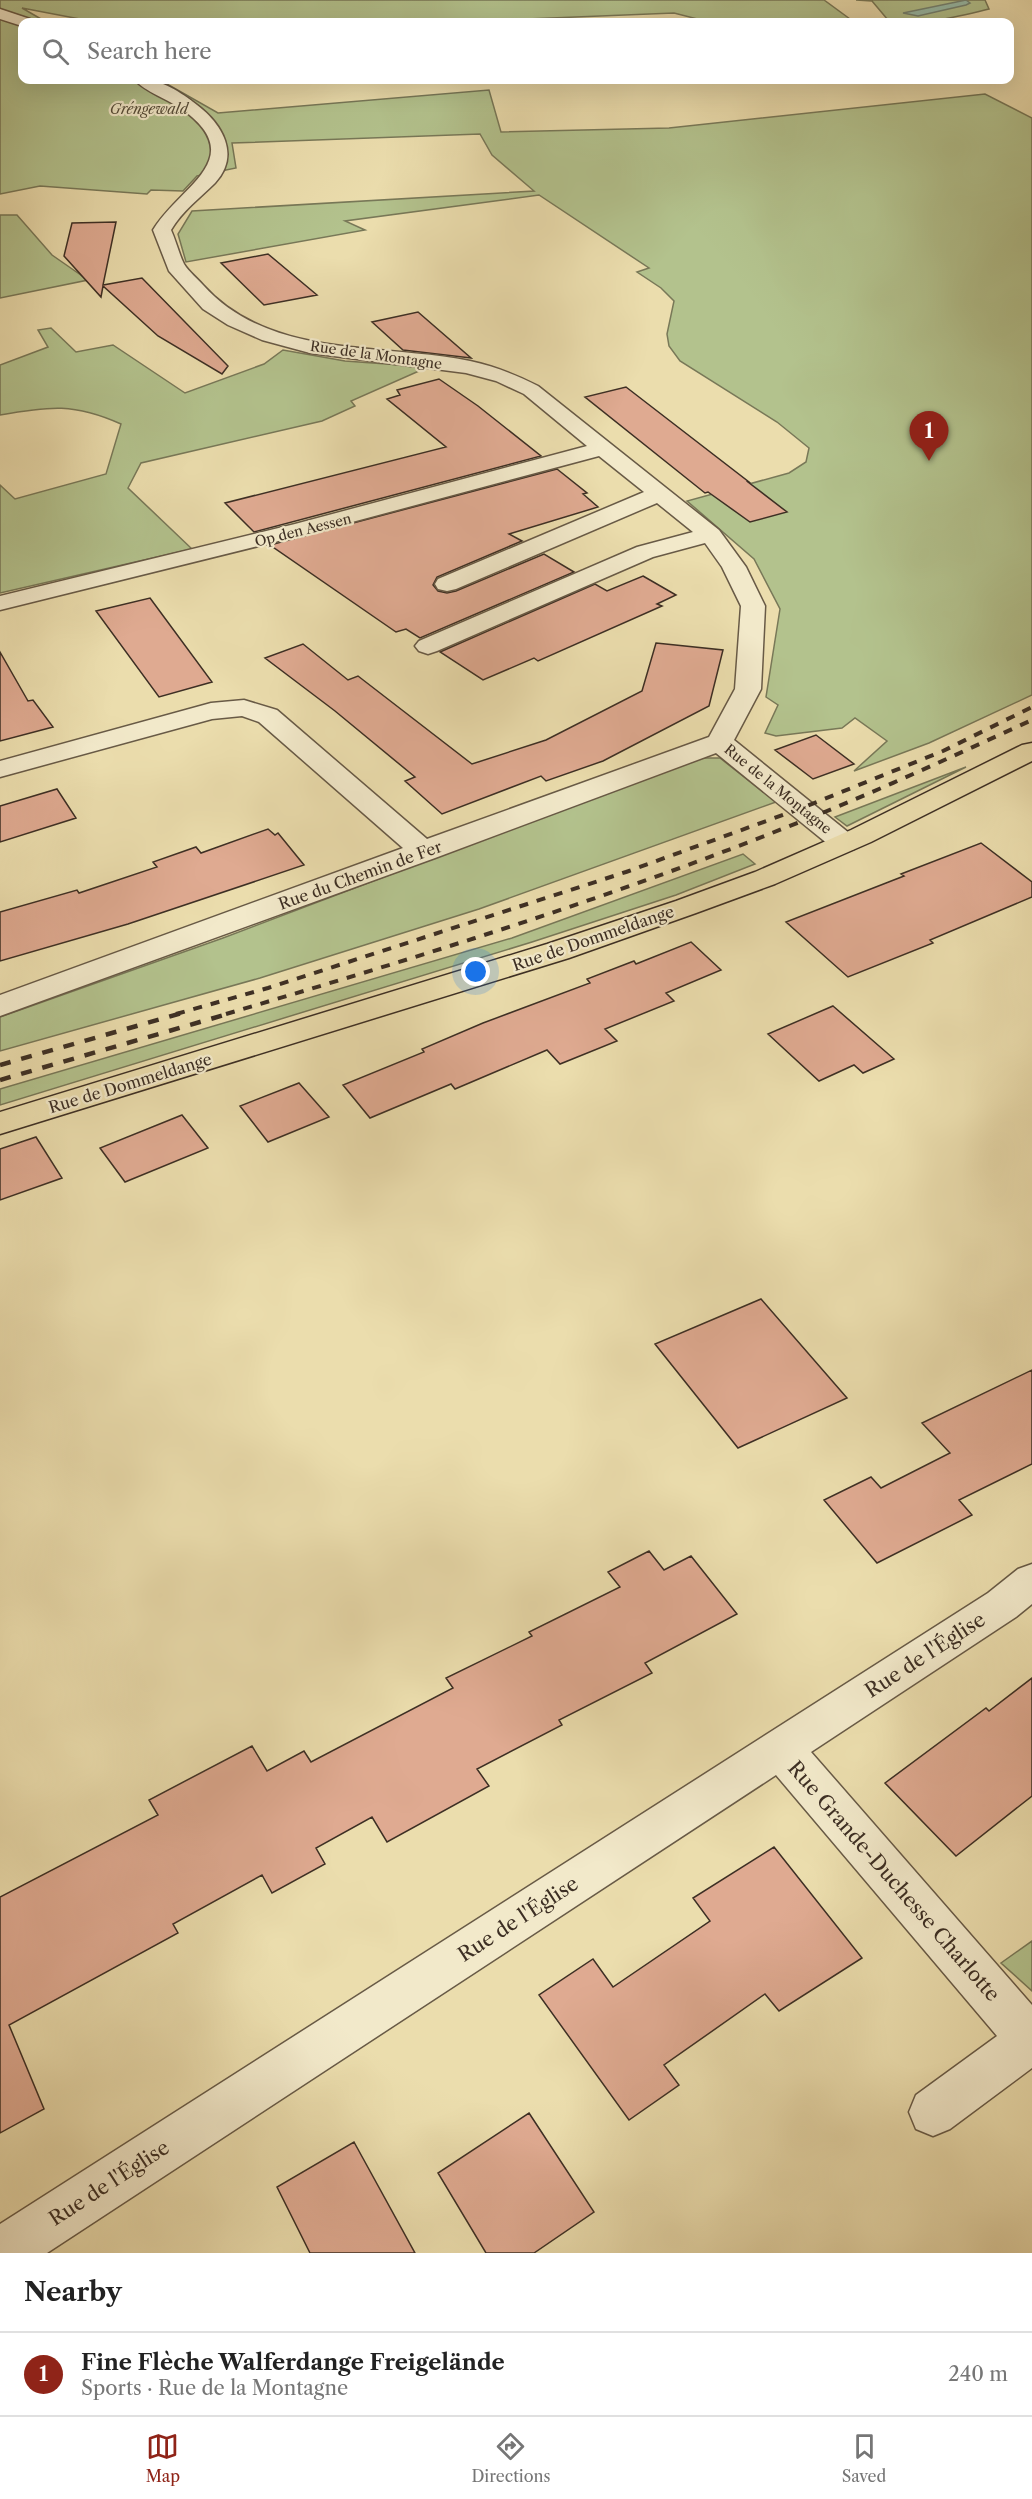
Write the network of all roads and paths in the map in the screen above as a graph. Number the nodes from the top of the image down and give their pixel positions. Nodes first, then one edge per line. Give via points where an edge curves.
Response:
1 (0, 14) edge
2 (18, 20) edge
3 (150, 84) edge
4 (604, 448) junction
5 (661, 493) junction
6 (711, 535) junction
7 (447, 584) dead end
8 (0, 603) edge
9 (428, 646) dead end
10 (720, 742) junction
11 (1032, 751) edge
12 (0, 769) edge
13 (844, 843) junction
14 (424, 852) junction
15 (0, 1006) edge
16 (0, 1123) edge
17 (1032, 1581) edge
18 (781, 1749) junction
19 (1031, 2041) edge
20 (933, 2112) dead end
21 (25, 2246) edge

1 - 2 street
3 - 4 street, Rue de la Montagne via 202,115 217,135 219,155 212,175 171,214 162,230 176,267 210,305 268,336 309,347 468,367 503,377 531,390
4 - 5 street, Rue de la Montagne
4 - 8 street, Op den Aessen via 301,530
5 - 6 street, Rue de la Montagne
5 - 7 street
6 - 9 street via 645,552
6 - 10 street, Rue de la Montagne via 735,567 753,606 748,689
10 - 13 street, Rue de la Montagne
10 - 14 street, Rue du Chemin de Fer
11 - 13 main road, Rue de Dommeldange
12 - 14 street via 212,711 244,708 268,716
13 - 16 main road, Rue de Dommeldange via 765,878 558,951
14 - 15 street, Rue du Chemin de Fer
17 - 18 street, Rue de l'Église via 1002,1605
18 - 19 street, Rue Grande-Duchesse Charlotte
18 - 21 street, Rue de l'Église
19 - 20 street, Rue Grande-Duchesse Charlotte

